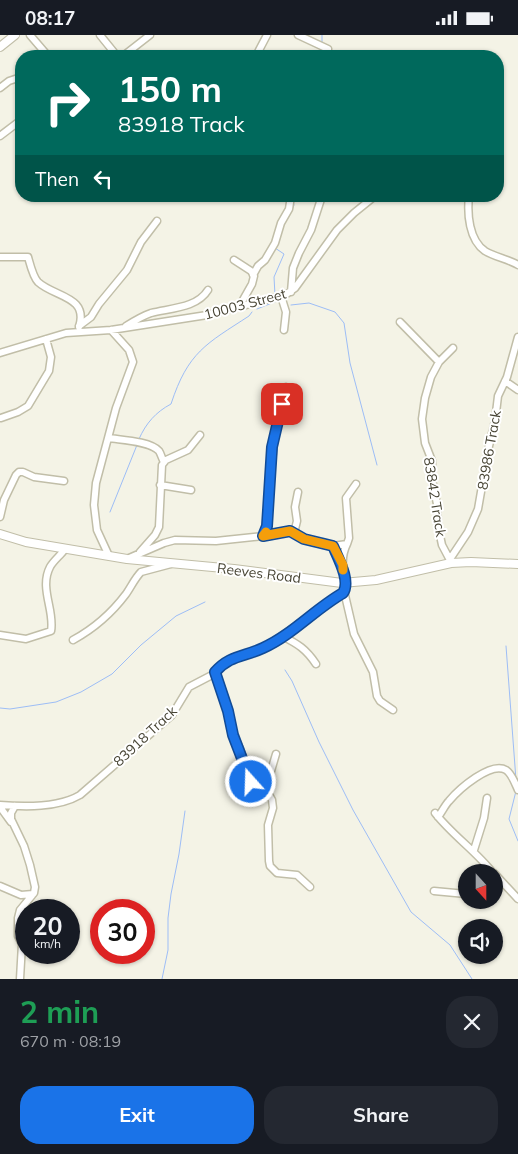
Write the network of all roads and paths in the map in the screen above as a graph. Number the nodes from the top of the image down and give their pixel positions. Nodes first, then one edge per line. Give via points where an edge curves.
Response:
1 (14, 35) edge
2 (30, 35) edge
3 (100, 35) edge
4 (150, 35) edge
5 (267, 35) edge
6 (298, 35) edge
7 (0, 47) edge
8 (328, 49) dead end
9 (43, 50) edge
10 (112, 50) edge
11 (131, 50) edge
12 (259, 50) edge
13 (15, 78) edge
14 (0, 88) edge
15 (15, 125) edge
16 (0, 136) edge
17 (290, 202) edge
18 (320, 202) edge
19 (368, 202) edge
20 (469, 202) edge
21 (157, 221) dead end
22 (0, 257) edge
23 (234, 260) dead end
24 (518, 265) edge
25 (254, 275) junction
26 (208, 290) dead end
27 (291, 292) junction
28 (281, 296) junction
29 (239, 307) junction
30 (400, 322) dead end
31 (123, 327) junction
32 (78, 329) junction
33 (284, 329) dead end
34 (111, 330) junction
35 (518, 337) edge
36 (46, 339) junction
37 (452, 348) dead end
38 (0, 353) edge
39 (439, 362) junction
40 (505, 381) junction
41 (286, 387) dead end
42 (518, 390) edge
43 (1, 418) edge
44 (200, 435) dead end
45 (109, 437) junction
46 (164, 462) junction
47 (64, 481) dead end
48 (356, 483) dead end
49 (160, 485) junction
50 (192, 490) dead end
51 (298, 492) dead end
52 (0, 517) edge
53 (294, 533) junction
54 (0, 534) edge
55 (263, 536) junction
56 (347, 544) junction
57 (333, 546) junction
58 (66, 549) junction
59 (136, 554) junction
60 (109, 556) junction
61 (127, 559) junction
62 (451, 561) junction
63 (172, 564) junction
64 (343, 565) junction
65 (518, 565) edge
66 (345, 587) junction
67 (0, 635) edge
68 (282, 636) junction
69 (73, 639) dead end
70 (316, 664) dead end
71 (215, 672) junction
72 (393, 710) dead end
73 (276, 754) dead end
74 (261, 789) junction
75 (518, 790) edge
76 (487, 798) dead end
77 (0, 806) edge
78 (15, 806) junction
79 (12, 823) junction
80 (474, 850) junction
81 (486, 864) edge
82 (503, 884) edge
83 (0, 887) edge
84 (310, 887) dead end
85 (434, 891) dead end
86 (458, 893) edge
87 (33, 894) junction
88 (518, 899) edge
89 (20, 979) edge

1 - 7 street
2 - 9 street
3 - 10 street
4 - 11 street
5 - 12 street
6 - 8 street
13 - 14 street
15 - 16 street
17 - 25 street via 274,245
18 - 27 street via 293,268
19 - 27 street, 10003 Street via 337,230
20 - 24 street via 471,227 480,246
21 - 32 street via 141,242 126,271
22 - 32 street via 28,257 37,281 76,304 81,317
23 - 25 street
25 - 29 street
26 - 31 street via 193,303 149,314
27 - 28 street, 10003 Street
28 - 29 street, 10003 Street
28 - 33 street via 286,312
29 - 31 street, 10003 Street
30 - 39 street
31 - 34 street, 10003 Street
32 - 34 street, 10003 Street
32 - 36 street, 10003 Street
34 - 45 street via 129,350 134,362 121,391
35 - 40 street, 83986 Track
36 - 38 street, 10003 Street
36 - 43 street via 51,357 48,371 24,409
37 - 39 street, 83842 Track
39 - 62 street, 83842 Track via 425,398 422,427 432,461 439,531
40 - 42 street
40 - 62 street, 83986 Track via 498,396 478,509
41 - 55 street via 275,432 267,526
44 - 46 street via 188,450
45 - 46 street via 154,448
45 - 60 street via 96,483 94,505 98,530
46 - 49 street
47 - 52 street via 19,472 4,500
48 - 56 street via 346,498
49 - 50 street
49 - 59 street via 158,532
51 - 53 street
53 - 55 street
53 - 57 street via 304,539
54 - 58 street, Reeves Road
55 - 59 street via 216,541 175,540
56 - 57 street
56 - 64 street
57 - 64 street
58 - 60 street, Reeves Road
58 - 67 street via 50,566 48,574 46,593 51,631 23,640
59 - 61 street
60 - 61 street, Reeves Road
61 - 63 street, Reeves Road
62 - 65 street, Reeves Road
62 - 66 street, Reeves Road
63 - 66 street, Reeves Road via 234,569
63 - 69 street via 141,572 105,619
64 - 66 street
66 - 68 street, 83918 Track
66 - 72 street via 354,634 373,672 377,696
68 - 70 street via 302,647
68 - 71 street, 83918 Track via 263,649 228,660
71 - 74 street via 250,779
71 - 78 street, 83918 Track via 187,689 172,715 80,795 65,801
73 - 74 street via 272,771
74 - 84 street via 270,795 273,803 268,825 270,864 277,873 300,876
75 - 80 street via 507,771 489,770 450,800 437,815
76 - 80 street
77 - 78 street, 83918 Track
77 - 79 street
78 - 79 street via 10,815
79 - 87 street via 30,865
80 - 81 street
82 - 88 street
83 - 87 street via 21,895
85 - 86 street
87 - 89 street via 20,910 18,918 18,936 22,945

